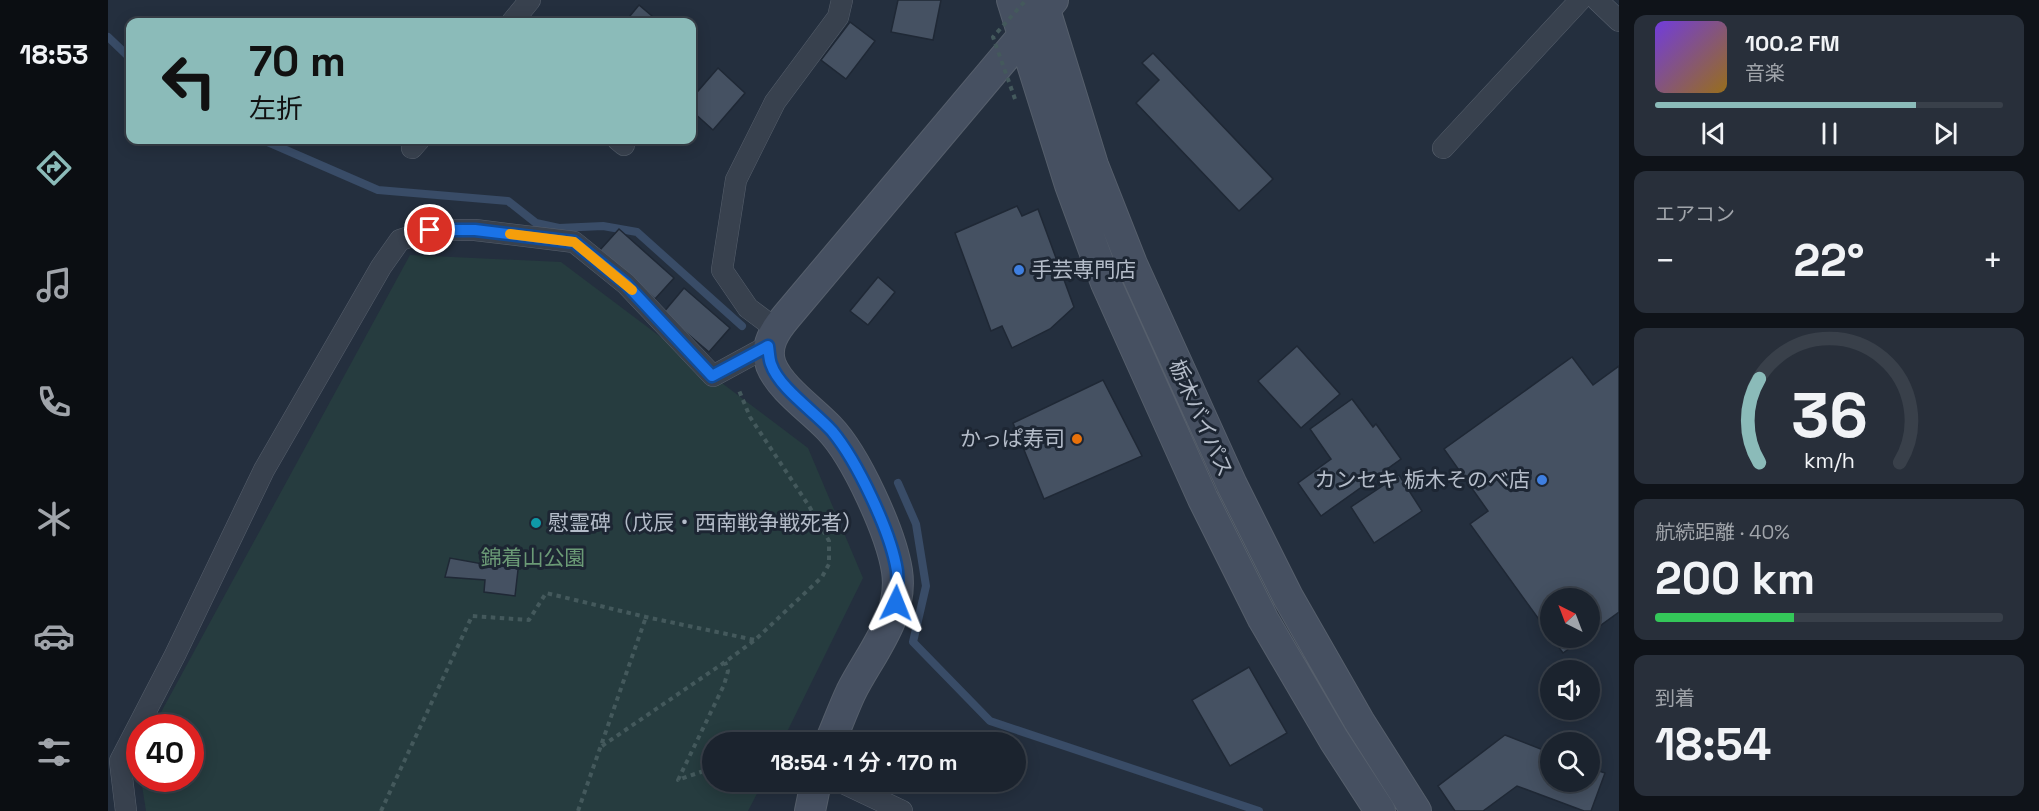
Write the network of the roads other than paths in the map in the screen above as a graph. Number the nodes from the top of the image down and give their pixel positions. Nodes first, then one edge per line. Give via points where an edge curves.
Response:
1 (530, 0) edge
2 (842, 0) edge
3 (1012, 0) edge
4 (1580, 0) edge
5 (1597, 0) edge
6 (1041, 2) edge
7 (515, 18) edge
8 (1619, 21) edge
9 (1023, 35) junction
10 (1443, 148) dead end
11 (772, 337) junction
12 (834, 732) edge
13 (114, 759) edge
14 (814, 792) edge
15 (862, 792) edge
16 (126, 811) edge
17 (810, 811) edge
18 (902, 811) edge
19 (1380, 811) edge
20 (1416, 811) edge

1 - 7 street
2 - 11 street via 838,16 776,102 736,180 722,270
3 - 9 main road, 栃木バイパス
4 - 10 street
5 - 8 street
6 - 9 main road
6 - 20 main road, 栃木バイパス via 1093,165 1132,264 1227,474 1288,597
9 - 11 main road
9 - 19 main road, 栃木バイパス via 1106,283 1203,499 1263,619
11 - 12 main road via 770,363 787,387 845,447 879,515 897,572 896,603 885,632
11 - 13 street via 712,376 626,284 574,242 475,230 430,230 400,240 264,470 175,655
13 - 16 street
14 - 17 main road
15 - 18 street

